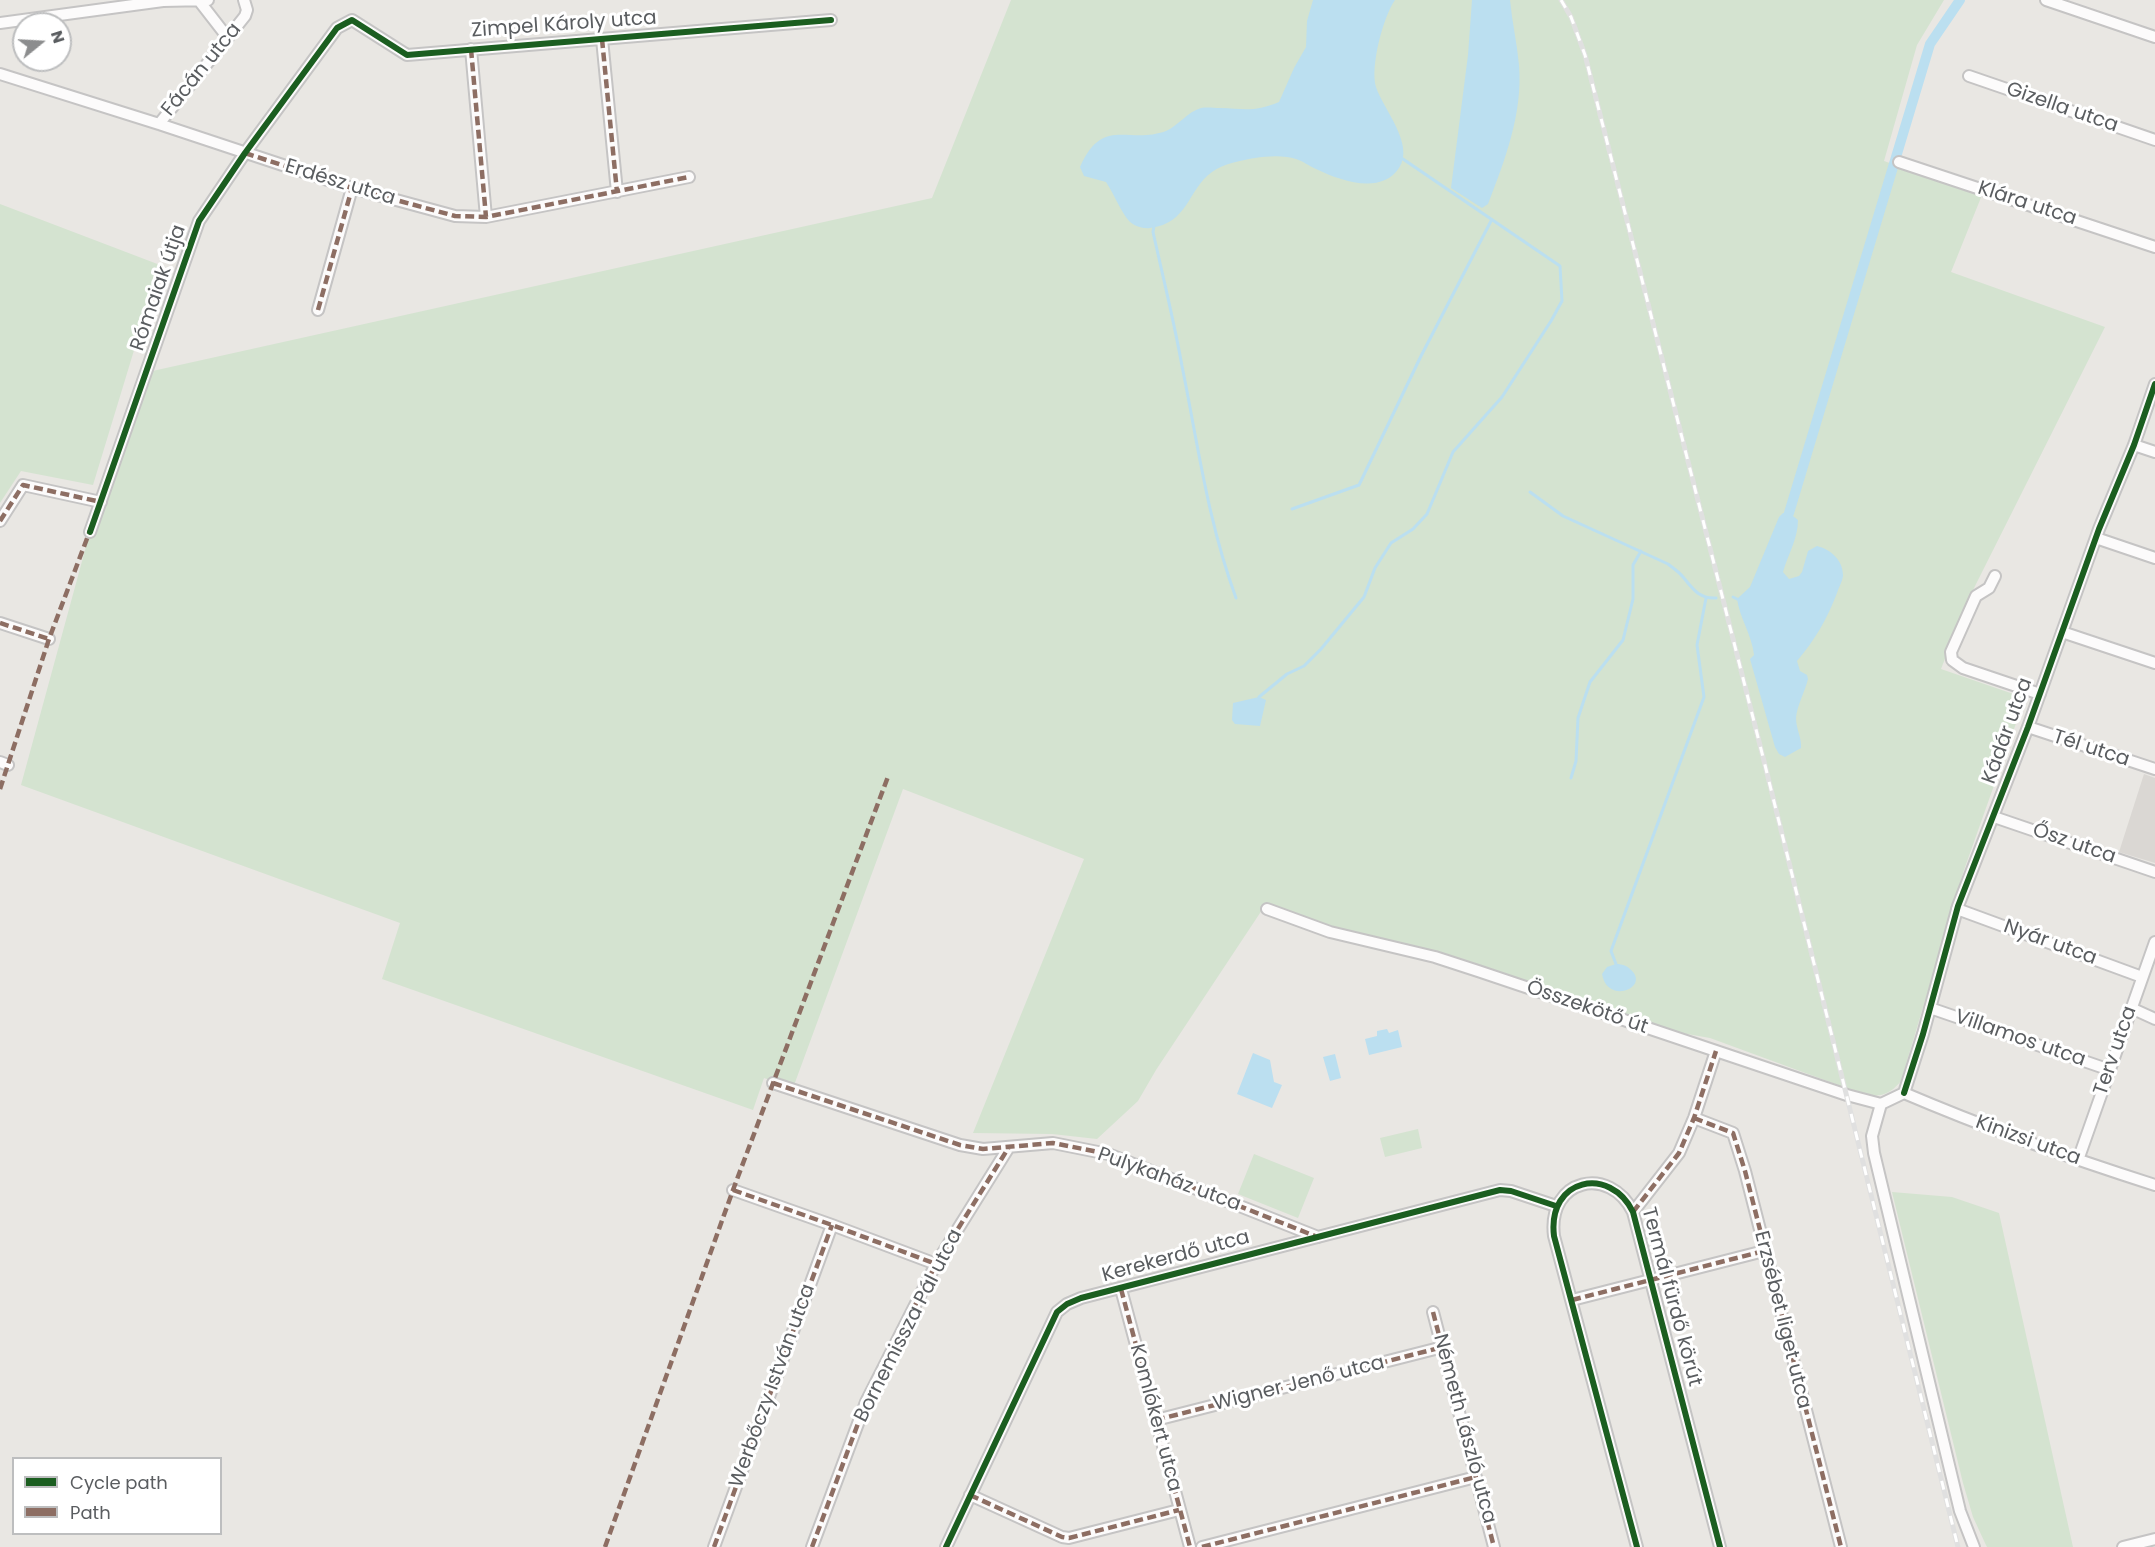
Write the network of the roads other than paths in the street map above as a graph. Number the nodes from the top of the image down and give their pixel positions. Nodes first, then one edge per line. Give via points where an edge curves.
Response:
1 (244, 0) edge
2 (2046, 0) edge
3 (204, 1) edge
4 (831, 20) dead end
5 (346, 22) joint
6 (0, 23) edge
7 (2155, 37) edge
8 (228, 38) junction
9 (602, 39) junction
10 (471, 49) junction
11 (0, 74) edge
12 (1969, 76) dead end
13 (159, 124) junction
14 (2155, 140) edge
15 (245, 153) junction
16 (1899, 162) dead end
17 (689, 177) dead end
18 (352, 188) junction
19 (617, 192) junction
20 (486, 217) junction
21 (2155, 247) edge
22 (318, 310) dead end
23 (2155, 384) edge
24 (2134, 445) junction
25 (2155, 452) edge
26 (101, 502) junction
27 (0, 521) edge
28 (90, 532) dead end
29 (2096, 538) junction
30 (2155, 558) edge
31 (1995, 576) dead end
32 (0, 622) edge
33 (2062, 632) junction
34 (49, 639) dead end
35 (2155, 663) edge
36 (2040, 694) junction
37 (2028, 727) junction
38 (2155, 769) edge
39 (1994, 817) junction
40 (2155, 872) edge
41 (1267, 909) dead end
42 (1957, 909) junction
43 (2155, 942) edge
44 (2142, 977) junction
45 (1930, 1008) junction
46 (2131, 1008) junction
47 (2155, 1019) edge
48 (1716, 1051) junction
49 (2110, 1070) junction
50 (773, 1083) dead end
51 (1904, 1093) junction
52 (1881, 1104) junction
53 (1694, 1118) junction
54 (1009, 1147) junction
55 (2078, 1160) junction
56 (2155, 1185) edge
57 (733, 1190) dead end
58 (1556, 1206) junction
59 (1633, 1212) junction
60 (832, 1225) junction
61 (1318, 1237) junction
62 (1764, 1251) junction
63 (936, 1264) junction
64 (1650, 1280) junction
65 (1121, 1289) junction
66 (1572, 1300) junction
67 (1433, 1312) dead end
68 (1443, 1347) junction
69 (1156, 1420) junction
70 (1476, 1477) junction
71 (970, 1496) junction
72 (1179, 1510) junction
73 (2155, 1539) edge
74 (714, 1547) edge
75 (812, 1547) edge
76 (946, 1547) edge
77 (1190, 1547) edge
78 (1202, 1547) edge
79 (1494, 1547) edge
80 (1637, 1547) edge
81 (1720, 1547) edge
82 (1841, 1547) edge
83 (1974, 1547) edge
84 (2122, 1547) edge

1 - 8 street, Fácán utca via 245,16
2 - 7 street
3 - 6 street via 163,1
3 - 8 street
4 - 9 street, Zimpel Károly utca
5 - 10 street, Zimpel Károly utca via 352,20 407,55
5 - 15 street, Rómaiak útja via 337,28
8 - 13 street, Fácán utca
9 - 10 street, Zimpel Károly utca
9 - 19 street
10 - 20 street
11 - 13 street, Erdész utca
12 - 14 street, Gizella utca
13 - 15 street, Erdész utca
15 - 18 street, Erdész utca
15 - 26 street, Rómaiak útja via 199,221
16 - 21 street, Klára utca
17 - 19 street, Erdész utca
18 - 20 street, Erdész utca via 455,216
18 - 22 street
19 - 20 street, Erdész utca
23 - 24 street, Kádár utca
24 - 25 street
24 - 29 street, Kádár utca
26 - 27 street via 23,486
26 - 28 street, Rómaiak útja
29 - 30 street
29 - 33 street, Kádár utca
31 - 36 street via 1989,588 1976,596 1951,652 1952,660 1963,668
32 - 34 street
33 - 35 street
33 - 36 street, Kádár utca
36 - 37 street, Kádár utca
37 - 38 street, Tél utca
37 - 39 street, Kádár utca
39 - 40 street, Ősz utca
39 - 42 street, Kádár utca
41 - 48 street, Összekötő út via 1330,932 1471,968
42 - 44 street, Nyár utca
42 - 45 street, Kádár utca
43 - 44 street, Terv utca
44 - 46 street, Terv utca
45 - 49 street, Villamos utca
45 - 51 street, Kádár utca
46 - 47 street
46 - 49 street, Terv utca
48 - 52 street, Összekötő út
48 - 53 street
49 - 55 street, Terv utca
50 - 54 street, Pulykaház utca via 960,1145 983,1149
51 - 52 street
51 - 55 street, Kinizsi utca
52 - 83 street via 1872,1136 1874,1153 1960,1511
53 - 59 street via 1680,1153
53 - 62 street, Erzsébet liget utca via 1733,1133
54 - 61 street, Pulykaház utca via 1053,1143 1108,1154
54 - 63 street, Bornemissza Pál utca
55 - 56 street, Kinizsi utca
57 - 60 street
58 - 59 street, Termál fürdő körút via 1567,1192 1593,1184 1617,1191
58 - 61 street, Kerekerdő utca via 1500,1190
58 - 66 street via 1554,1236
59 - 64 street, Termál fürdő körút
60 - 63 street
60 - 74 street, Werbőczy István utca
61 - 65 street, Kerekerdő utca
62 - 64 street
62 - 82 street, Erzsébet liget utca
63 - 75 street, Bornemissza Pál utca via 866,1402
64 - 66 street
64 - 81 street, Termál fürdő körút
65 - 69 street, Komlókert utca
65 - 71 street, Kerekerdő utca via 1082,1298 1057,1312
66 - 80 street
67 - 68 street, Németh László utca
68 - 69 street, Wigner Jenő utca
68 - 70 street, Németh László utca
69 - 72 street, Komlókert utca
70 - 78 street
70 - 79 street, Németh László utca
71 - 72 street via 1069,1538
71 - 76 street, Kerekerdő utca
72 - 77 street, Komlókert utca
73 - 84 street

